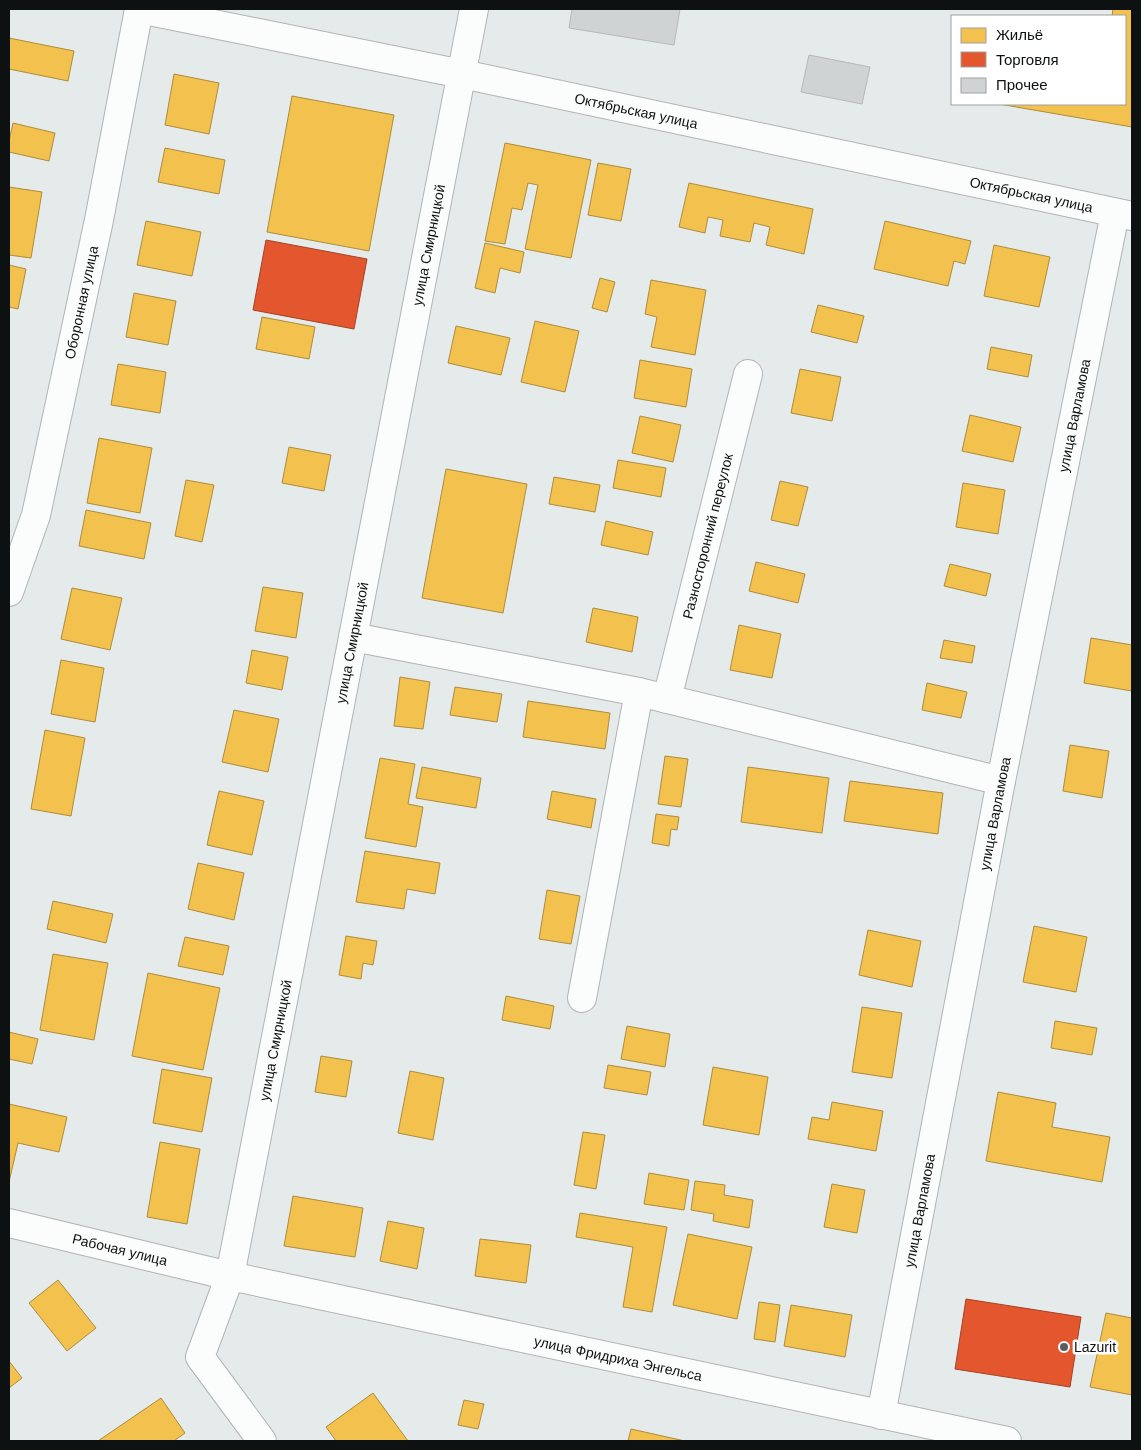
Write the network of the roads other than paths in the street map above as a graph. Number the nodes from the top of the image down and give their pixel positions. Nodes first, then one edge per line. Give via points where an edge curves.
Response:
1 (139, 9) edge
2 (474, 9) edge
3 (462, 74) junction
4 (1124, 215) edge
5 (748, 374) dead end
6 (9, 592) edge
7 (353, 637) junction
8 (639, 692) junction
9 (667, 699) junction
10 (1001, 781) junction
11 (582, 998) dead end
12 (9, 1223) edge
13 (230, 1276) junction
14 (881, 1415) junction
15 (262, 1441) edge
16 (1007, 1441) edge

1 - 3 street, Октябрьская улица
1 - 6 street, Оборонная улица via 99,220 36,515
2 - 3 street, улица Смирницкой
3 - 4 street, Октябрьская улица
3 - 7 street, улица Смирницкой
4 - 10 street, улица Варламова
5 - 9 street, Разносторонний переулок
7 - 8 street
7 - 13 street, улица Смирницкой
8 - 9 street
8 - 11 street
9 - 10 street
10 - 14 street, улица Варламова
12 - 13 street, Рабочая улица
13 - 14 street, улица Фридриха Энгельса
13 - 15 street, улица Смирницкой via 200,1357
14 - 16 street, улица Фридриха Энгельса

